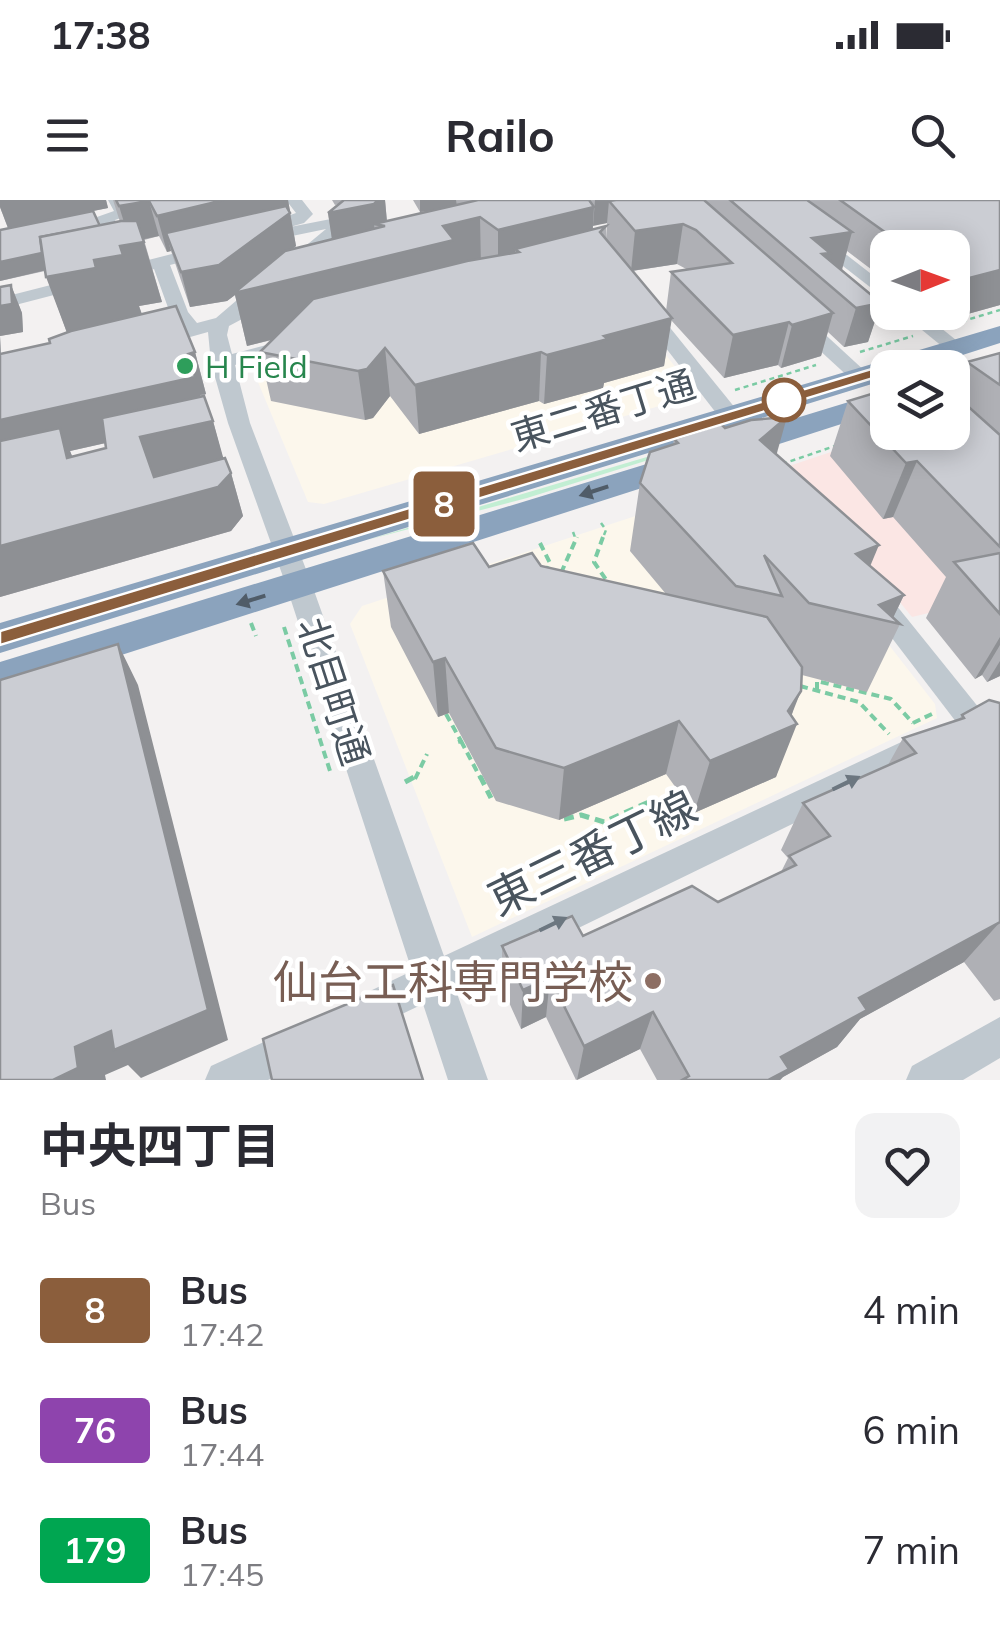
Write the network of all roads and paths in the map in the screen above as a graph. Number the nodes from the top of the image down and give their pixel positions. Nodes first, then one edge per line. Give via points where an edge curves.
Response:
1 (116, 200) edge
2 (294, 200) edge
3 (370, 200) edge
4 (390, 200) edge
5 (766, 200) edge
6 (338, 214) junction
7 (229, 241) junction
8 (160, 261) junction
9 (870, 282) edge
10 (630, 290) edge
11 (0, 304) edge
12 (1000, 310) edge
13 (789, 312) edge
14 (220, 324) junction
15 (189, 326) junction
16 (927, 330) edge
17 (926, 332) dead end
18 (1000, 334) edge
19 (321, 336) edge
20 (123, 344) edge
21 (904, 350) edge
22 (948, 350) edge
23 (950, 350) edge
24 (952, 350) edge
25 (970, 355) edge
26 (1000, 361) edge
27 (221, 362) junction
28 (815, 365) dead end
29 (870, 371) edge
30 (870, 376) edge
31 (752, 436) junction
32 (850, 441) edge
33 (601, 523) dead end
34 (573, 532) dead end
35 (540, 543) dead end
36 (293, 568) junction
37 (545, 574) edge
38 (559, 577) edge
39 (859, 577) edge
40 (616, 592) edge
41 (284, 627) dead end
42 (0, 638) edge
43 (0, 678) edge
44 (799, 686) edge
45 (817, 690) junction
46 (874, 696) junction
47 (859, 702) junction
48 (446, 714) dead end
49 (986, 716) edge
50 (913, 723) dead end
51 (889, 734) dead end
52 (427, 754) dead end
53 (1000, 756) edge
54 (330, 771) dead end
55 (405, 782) dead end
56 (491, 798) dead end
57 (564, 819) dead end
58 (672, 836) dead end
59 (433, 980) junction
60 (1000, 1036) edge
61 (226, 1080) edge
62 (468, 1080) edge
63 (926, 1080) edge

1 - 7 street via 124,214 97,219 128,261
2 - 7 street via 305,214 298,220
3 - 6 street
4 - 6 street via 281,283
5 - 9 street
6 - 7 street
7 - 8 street
8 - 11 street
8 - 15 street
10 - 31 street
12 - 23 path
13 - 29 street
14 - 15 street
14 - 15 street via 247,306
14 - 27 street, 北目町通
15 - 20 street
16 - 22 street
17 - 21 path
18 - 24 highway, 東二番丁通
19 - 27 street
25 - 26 highway, 東二番丁通
27 - 36 street, 北目町通 via 231,425
28 - 31 path
30 - 31 highway, 東二番丁通
31 - 32 path
31 - 36 highway, 東二番丁通
33 - 40 path via 606,530 594,562
34 - 38 path via 577,537
35 - 37 path via 550,562
36 - 42 highway, 東二番丁通
36 -> 43 highway, 東二番丁通
36 - 59 street, 北目町通
39 - 49 street
41 - 54 path
44 - 45 path
45 - 46 path via 817,681
45 - 47 path
46 - 47 path
46 - 50 path via 891,700
47 - 51 path
48 - 56 path
49 - 53 street
59 -> 49 street, 東三番丁線
52 - 55 path via 415,779
57 - 58 path via 581,815 604,822 649,802
59 - 61 street, 東三番丁線
59 - 62 street, 北目町通
60 - 63 street

